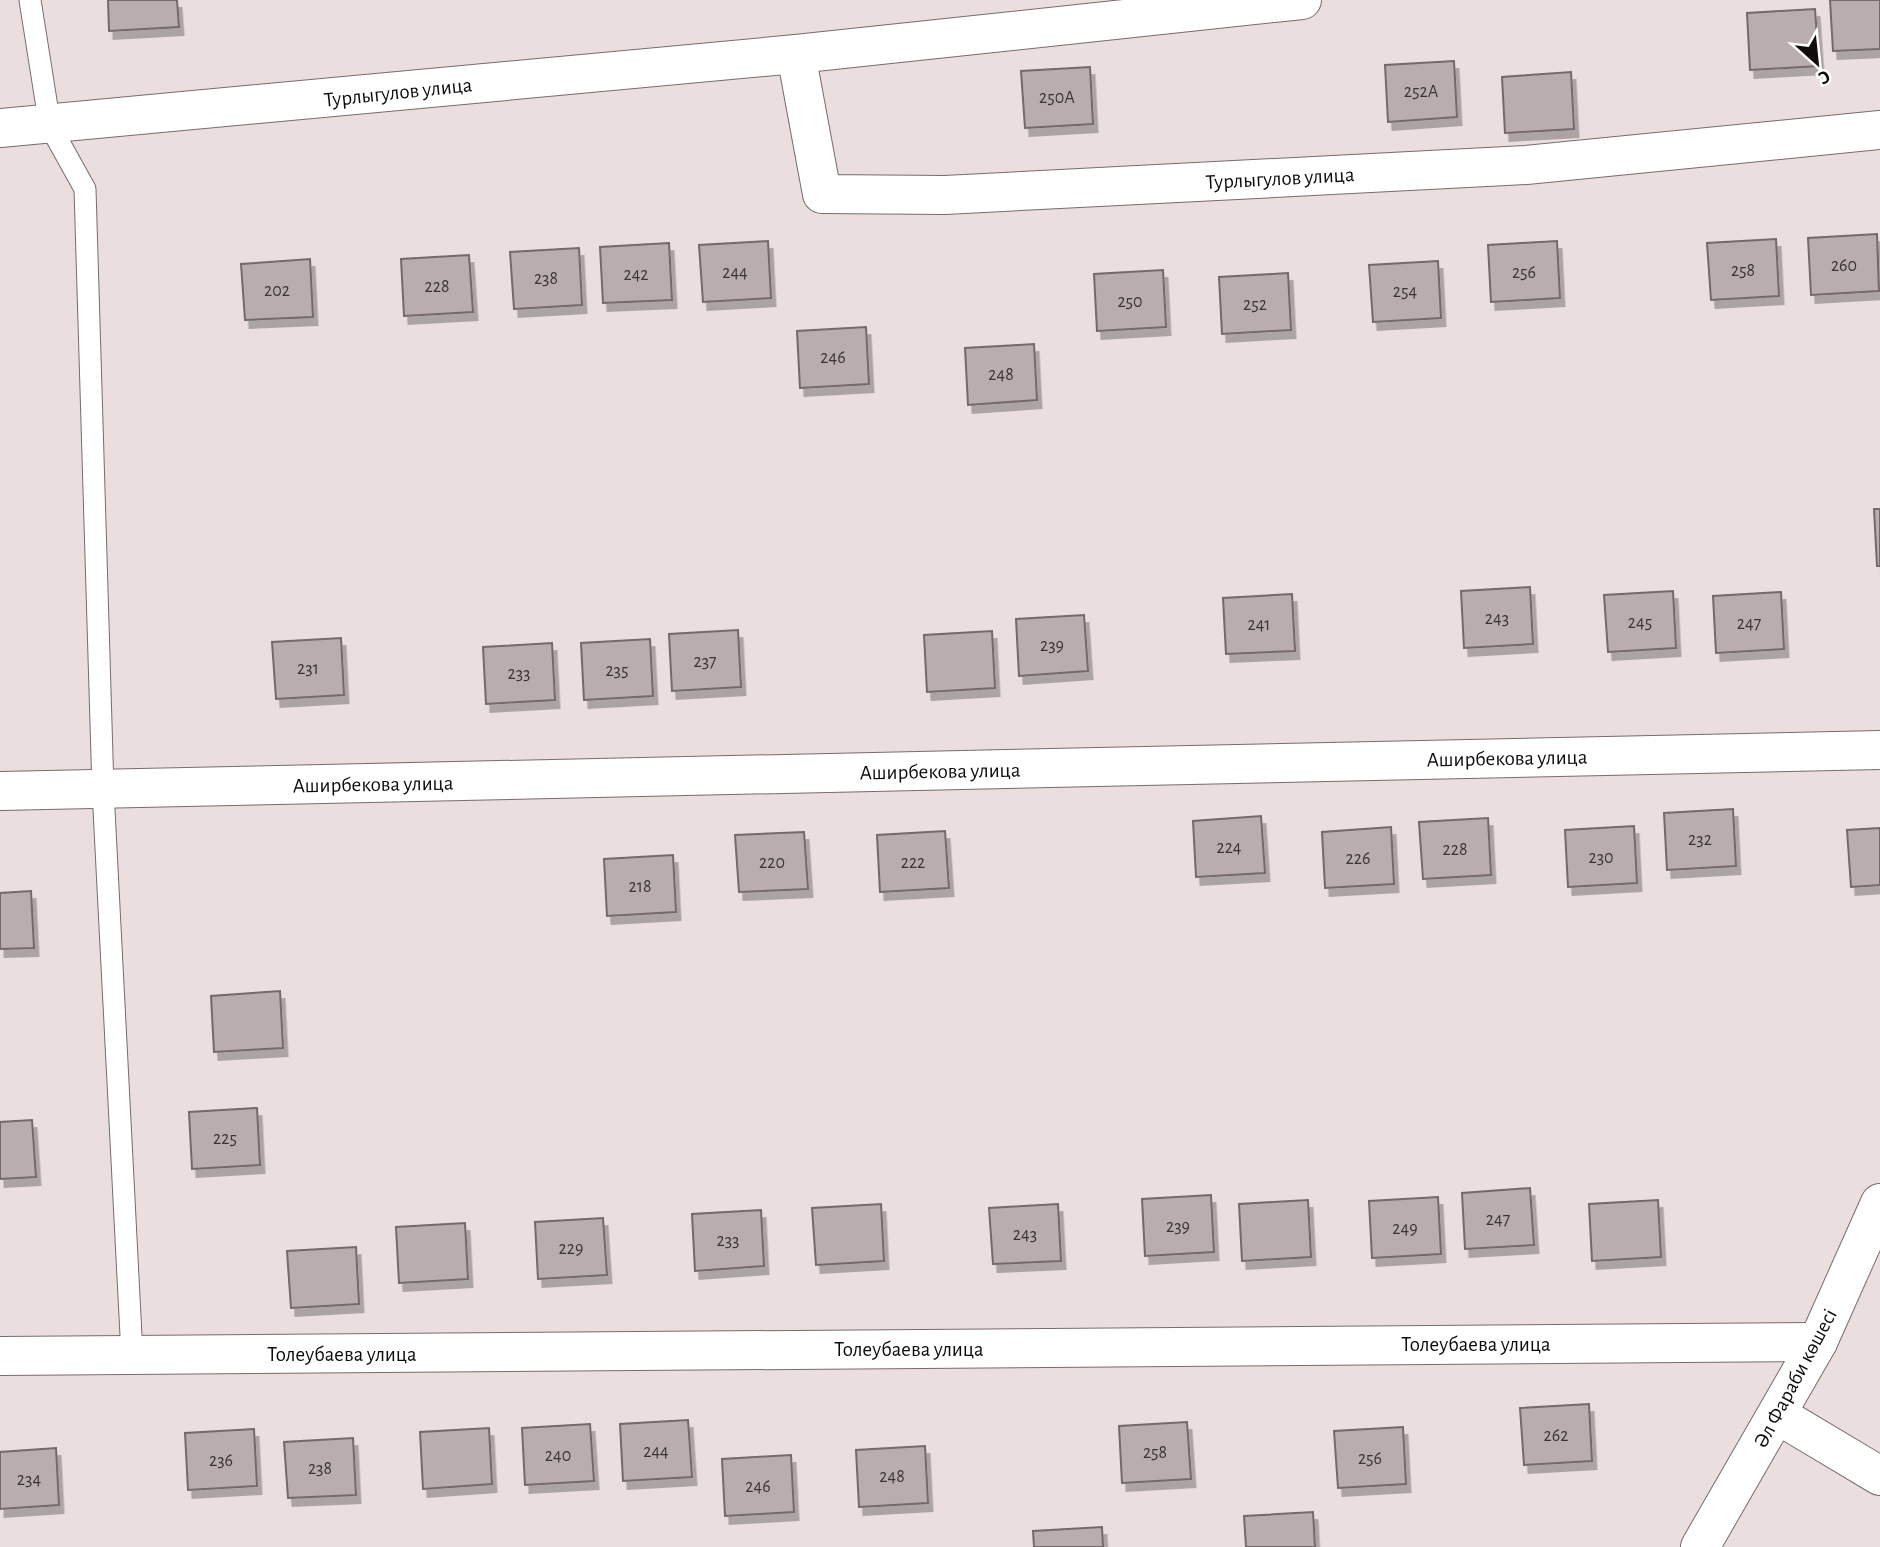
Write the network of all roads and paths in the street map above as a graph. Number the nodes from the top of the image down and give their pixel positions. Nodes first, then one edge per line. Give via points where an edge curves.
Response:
1 (30, 0) edge
2 (1302, 0) edge
3 (796, 54) junction
4 (50, 126) junction
5 (0, 128) edge
6 (1880, 130) edge
7 (1880, 750) edge
8 (103, 790) junction
9 (0, 791) edge
10 (1880, 1203) edge
11 (1818, 1342) junction
12 (131, 1355) junction
13 (0, 1356) edge
14 (1778, 1415) junction
15 (1880, 1476) edge
16 (1700, 1547) edge

1 - 4 lane
2 - 3 street, Турлыгулов улица
3 - 4 street, Турлыгулов улица
3 - 6 street, Турлыгулов улица via 822,194 945,195 1526,165
4 - 5 street, Турлыгулов улица
4 - 8 lane via 85,189
7 - 8 street, Аширбекова улица
8 - 9 street, Аширбекова улица
8 - 12 lane
10 - 11 street, Әл Фараби көшесі
11 - 12 street, Толеубаева улица
11 - 14 street, Әл Фараби көшесі
12 - 13 street, Толеубаева улица
14 - 15 street
14 - 16 street, Әл Фараби көшесі

